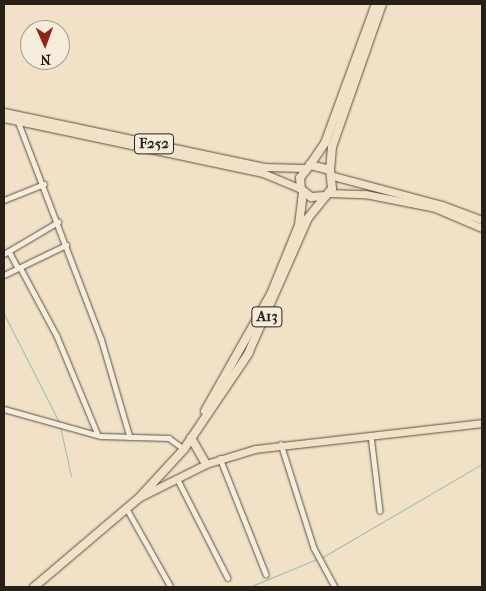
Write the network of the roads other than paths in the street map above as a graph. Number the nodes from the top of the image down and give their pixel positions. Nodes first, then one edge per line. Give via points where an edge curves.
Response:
1 (376, 4) edge
2 (382, 4) edge
3 (4, 112) edge
4 (4, 118) edge
5 (18, 121) junction
6 (307, 167) junction
7 (331, 173) junction
8 (44, 184) junction
9 (302, 190) junction
10 (327, 195) junction
11 (4, 200) edge
12 (482, 220) edge
13 (58, 222) junction
14 (482, 228) edge
15 (66, 245) junction
16 (9, 251) junction
17 (4, 254) edge
18 (19, 268) junction
19 (4, 274) edge
20 (4, 410) edge
21 (482, 423) edge
22 (370, 434) junction
23 (98, 435) junction
24 (194, 435) junction
25 (130, 437) junction
26 (281, 444) junction
27 (184, 449) junction
28 (220, 458) junction
29 (206, 464) junction
30 (177, 477) junction
31 (139, 498) junction
32 (127, 509) junction
33 (380, 510) dead end
34 (266, 574) dead end
35 (228, 578) dead end
36 (34, 587) edge
37 (171, 587) edge
38 (335, 587) edge

1 - 6 highway, A13 via 325,143
2 - 7 highway, A13 via 332,147
3 - 6 main road, F252 via 264,167
4 - 5 main road, F252
5 - 8 street
5 - 9 main road, F252 via 263,172
6 - 7 highway
6 - 9 highway, A13 via 300,178
7 - 10 highway, A13
7 - 12 main road
8 - 11 street
8 - 13 street
9 - 10 highway via 316,198
9 - 24 highway, A13 via 299,225 271,294
10 - 14 main road via 365,194 435,208
10 - 24 highway, A13 via 308,218 248,354
13 - 15 street
13 - 16 street
15 - 18 street
15 - 25 street via 101,338
16 - 17 street
16 - 18 street
18 - 19 street
18 - 23 street via 57,336
20 - 23 street
21 - 22 main road
22 - 26 main road
22 - 33 street
23 - 25 street
24 - 27 highway, A13
24 - 29 highway
25 - 27 street via 169,438
26 - 28 main road
26 - 38 street via 317,556
27 - 31 highway, A13
28 - 29 main road
28 - 34 street
29 - 30 main road
30 - 31 main road
30 - 35 street
31 - 32 highway, A13
32 - 36 highway, A13
32 - 37 street

